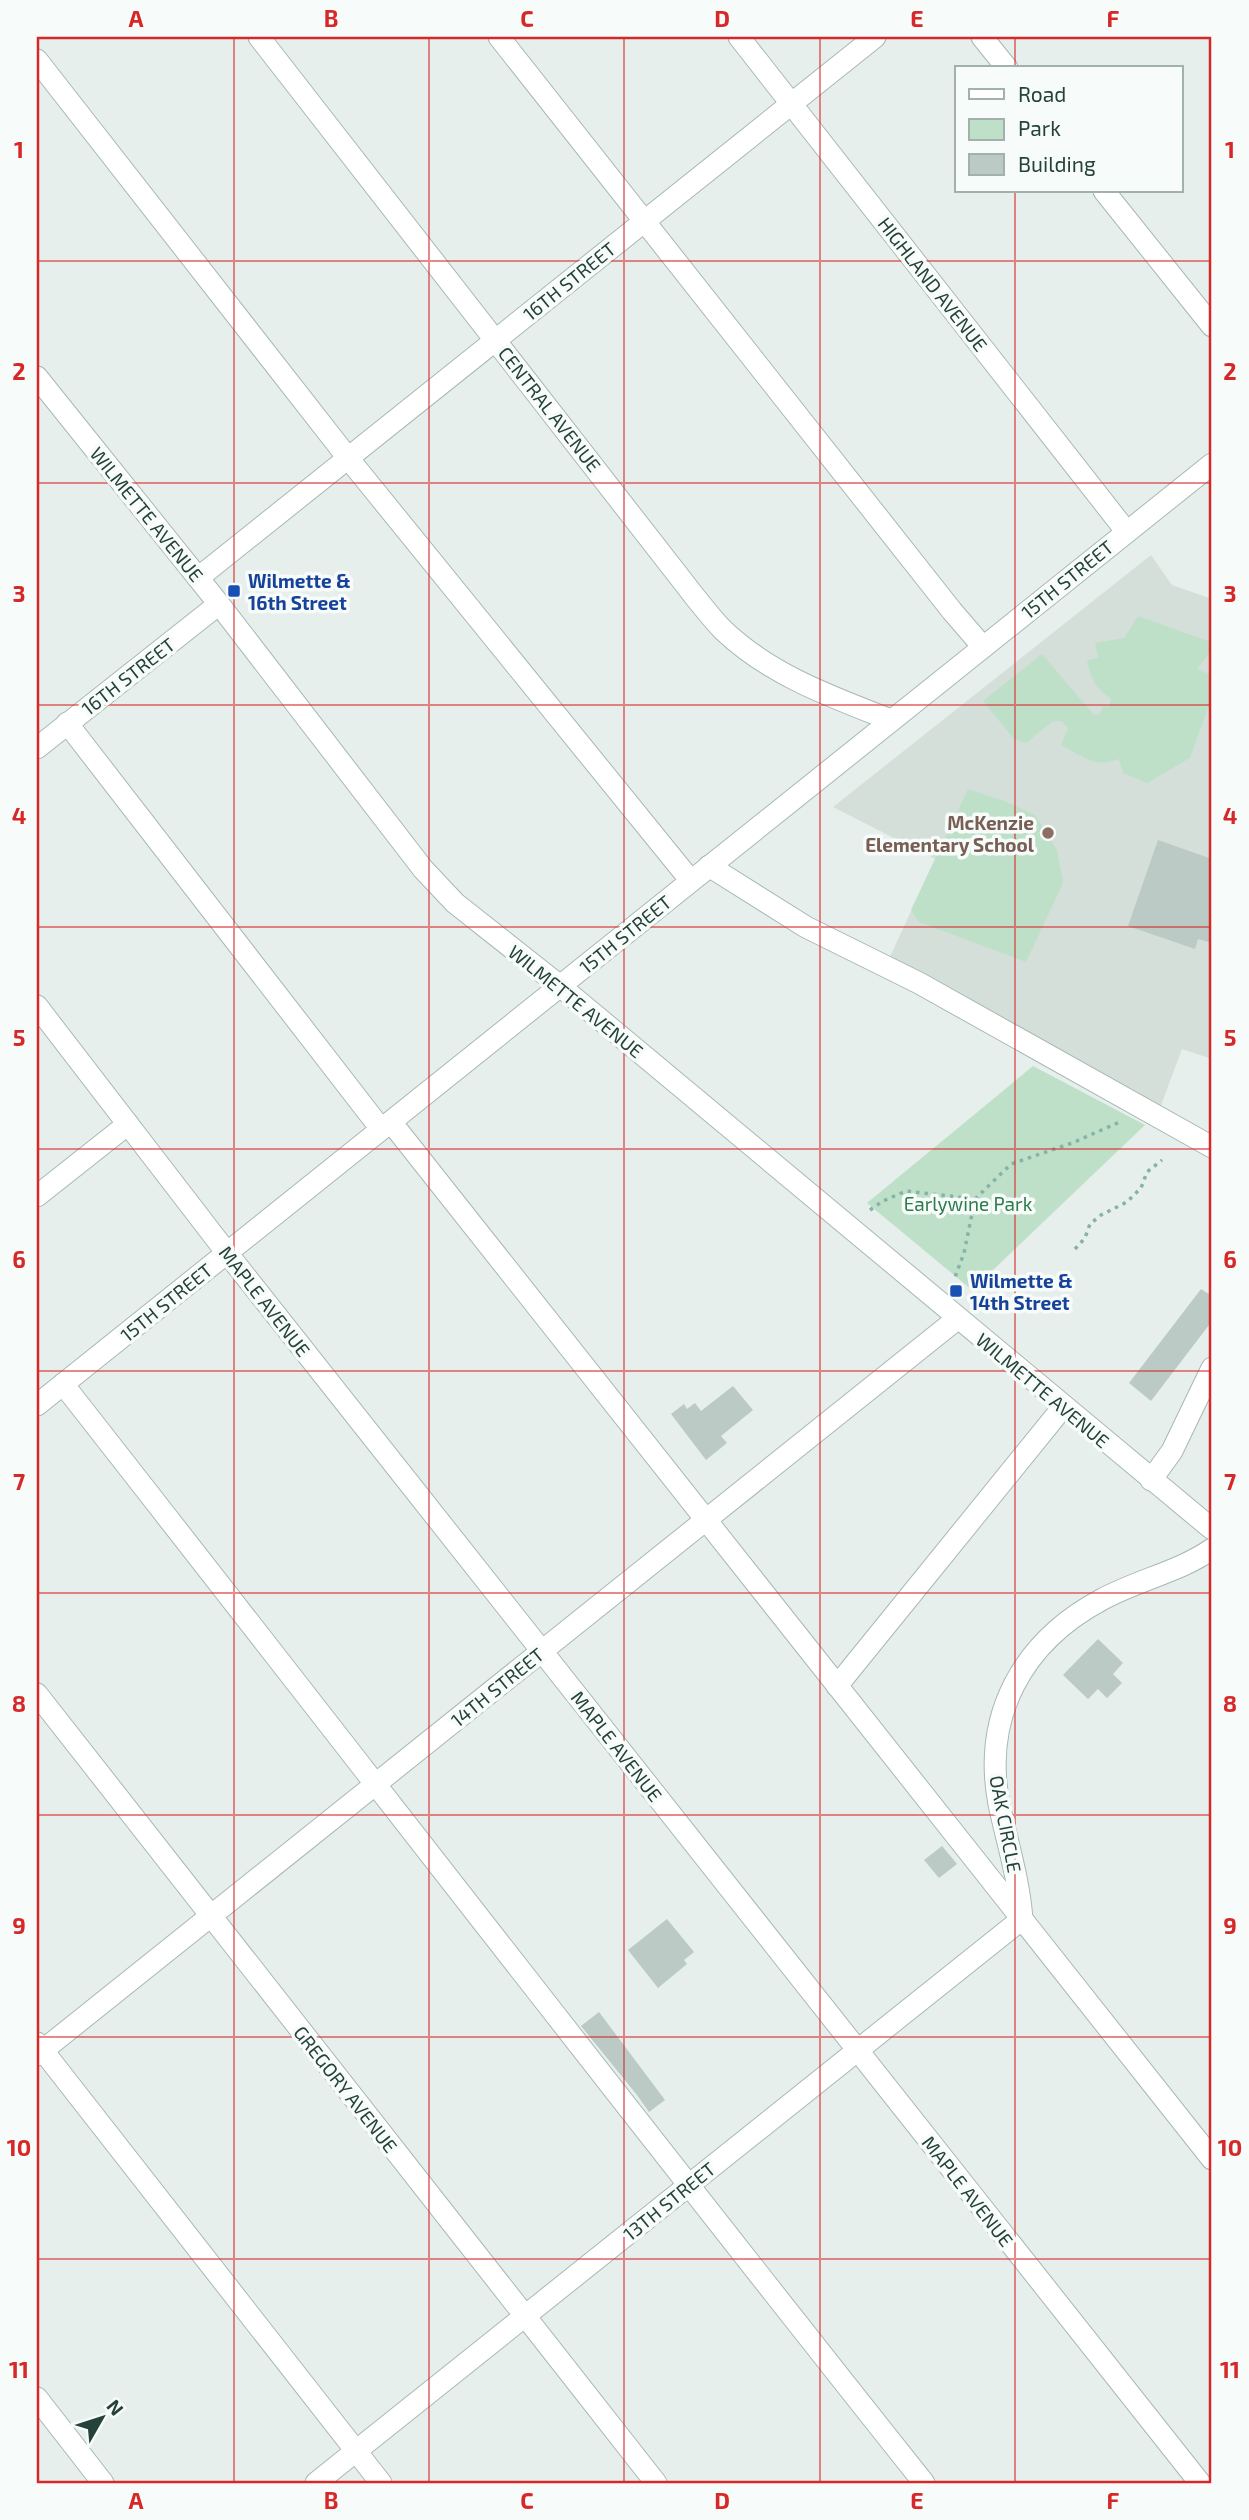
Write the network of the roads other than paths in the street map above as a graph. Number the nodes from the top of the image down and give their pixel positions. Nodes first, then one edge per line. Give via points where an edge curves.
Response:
1 (259, 37) edge
2 (499, 37) edge
3 (739, 37) edge
4 (875, 37) edge
5 (982, 37) edge
6 (37, 60) edge
7 (1005, 66) edge
8 (792, 103) junction
9 (1105, 192) edge
10 (645, 220) junction
11 (1212, 326) edge
12 (496, 340) junction
13 (37, 377) edge
14 (348, 458) junction
15 (1212, 464) edge
16 (1126, 531) junction
17 (198, 578) junction
18 (219, 604) junction
19 (983, 646) junction
20 (891, 720) junction
21 (67, 723) junction
22 (37, 748) edge
23 (709, 866) junction
24 (691, 881) junction
25 (560, 986) junction
26 (37, 1006) edge
27 (128, 1124) junction
28 (386, 1126) junction
29 (1212, 1147) edge
30 (37, 1196) edge
31 (227, 1253) junction
32 (957, 1319) junction
33 (1212, 1368) edge
34 (63, 1384) junction
35 (37, 1405) edge
36 (1063, 1407) junction
37 (1151, 1480) junction
38 (706, 1520) junction
39 (1212, 1529) edge
40 (1212, 1549) edge
41 (542, 1651) junction
42 (837, 1686) junction
43 (37, 1694) edge
44 (377, 1783) junction
45 (211, 1916) junction
46 (1022, 1919) junction
47 (39, 2049) edge
48 (857, 2051) junction
49 (1212, 2160) edge
50 (688, 2186) junction
51 (525, 2317) junction
52 (37, 2398) edge
53 (356, 2451) junction
54 (103, 2483) edge
55 (316, 2483) edge
56 (382, 2483) edge
57 (656, 2483) edge
58 (924, 2483) edge
59 (1200, 2483) edge

1 - 12 street, CENTRAL AVENUE
2 - 10 street
3 - 8 street, HIGHLAND AVENUE
4 - 8 street, 16TH STREET
5 - 7 street
6 - 14 street
8 - 10 street, 16TH STREET
8 - 16 street, HIGHLAND AVENUE
9 - 11 street
10 - 12 street, 16TH STREET
10 - 19 street
12 - 14 street, 16TH STREET
12 - 20 street, CENTRAL AVENUE via 723,630 804,685
13 - 17 street, WILMETTE AVENUE
14 - 17 street, 16TH STREET
14 - 24 street
15 - 16 street, 15TH STREET
16 - 19 street, 15TH STREET
17 - 18 street, WILMETTE AVENUE
18 - 21 street, 16TH STREET
18 - 25 street, WILMETTE AVENUE via 423,869 454,903
19 - 20 street, 15TH STREET
20 - 23 street, 15TH STREET
21 - 22 street, 16TH STREET
21 - 28 street
23 - 24 street, 15TH STREET
23 - 29 street via 806,927 919,984
24 - 25 street, 15TH STREET
25 - 28 street, 15TH STREET
25 - 32 street, WILMETTE AVENUE
26 - 27 street, MAPLE AVENUE
27 - 30 street
27 - 31 street, MAPLE AVENUE
28 - 31 street, 15TH STREET
28 - 38 street
31 - 34 street, 15TH STREET
31 - 41 street, MAPLE AVENUE
32 - 36 street, WILMETTE AVENUE
32 - 38 street, 14TH STREET
33 - 37 street via 1172,1451
34 - 35 street, 15TH STREET
34 - 44 street
36 - 37 street, WILMETTE AVENUE
36 - 42 street
37 - 39 street, WILMETTE AVENUE
38 - 41 street, 14TH STREET
38 - 42 street
40 - 46 street, OAK CIRCLE via 1191,1563 1111,1595 1070,1620 1029,1661 1014,1685 1002,1713 995,1767
41 - 44 street, 14TH STREET
41 - 48 street, MAPLE AVENUE
42 - 46 street
43 - 45 street, GREGORY AVENUE
44 - 45 street, 14TH STREET
44 - 50 street
45 - 47 street, 14TH STREET
45 - 51 street, GREGORY AVENUE
46 - 48 street, 13TH STREET
46 - 49 street
47 - 53 street
48 - 50 street, 13TH STREET
48 - 59 street, MAPLE AVENUE
50 - 51 street, 13TH STREET
50 - 58 street
51 - 53 street, 13TH STREET
51 - 57 street, GREGORY AVENUE
52 - 54 street
53 - 55 street, 13TH STREET
53 - 56 street

